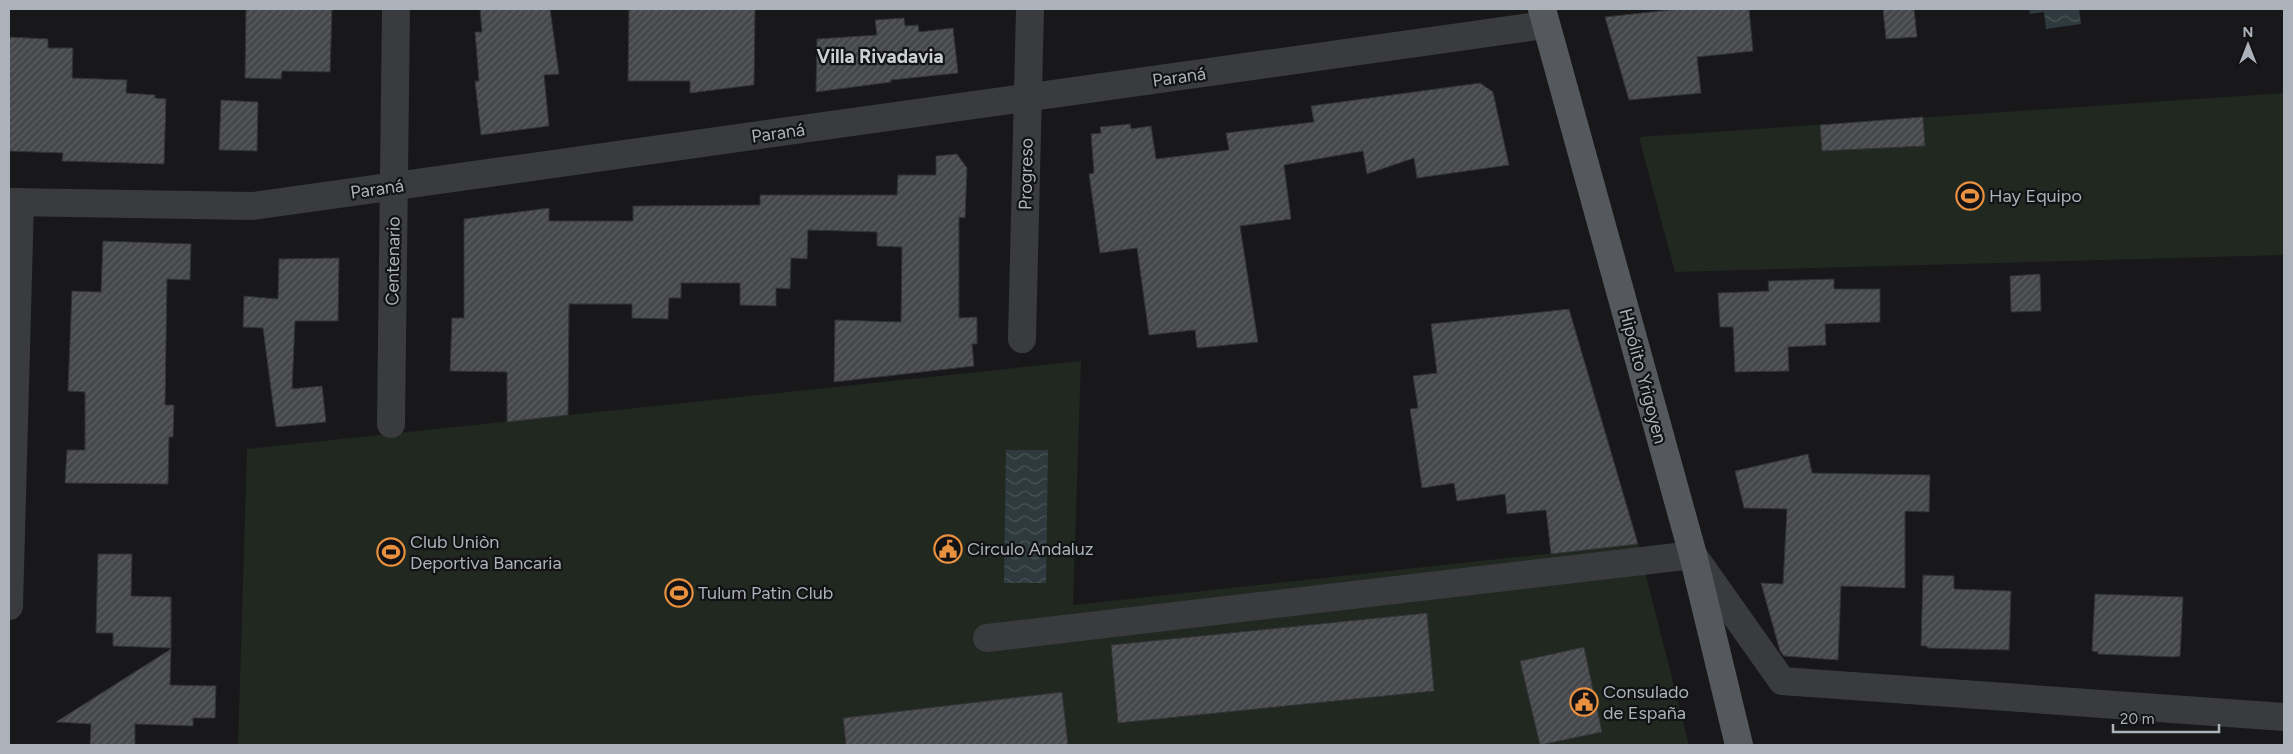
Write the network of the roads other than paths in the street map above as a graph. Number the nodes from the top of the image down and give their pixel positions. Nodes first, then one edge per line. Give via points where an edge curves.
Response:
1 (396, 9) edge
2 (1030, 9) edge
3 (1544, 17) edge
4 (1028, 98) junction
5 (394, 186) junction
6 (14, 202) edge
7 (1022, 339) dead end
8 (12, 355) edge
9 (391, 424) dead end
10 (1692, 555) junction
11 (9, 606) edge
12 (987, 638) dead end
13 (2284, 717) edge
14 (1739, 745) edge

1 - 5 street, Centenario
2 - 4 street, Progreso
3 - 4 street, Paraná
3 - 10 main road, Hipólito Yrigoyen
4 - 5 street, Paraná
4 - 7 street, Progreso
5 - 6 street, Paraná via 253,206
5 - 9 street, Centenario
6 - 8 street
8 - 11 street
10 - 12 street
10 - 13 street via 1782,681
10 - 14 main road, Hipólito Yrigoyen

